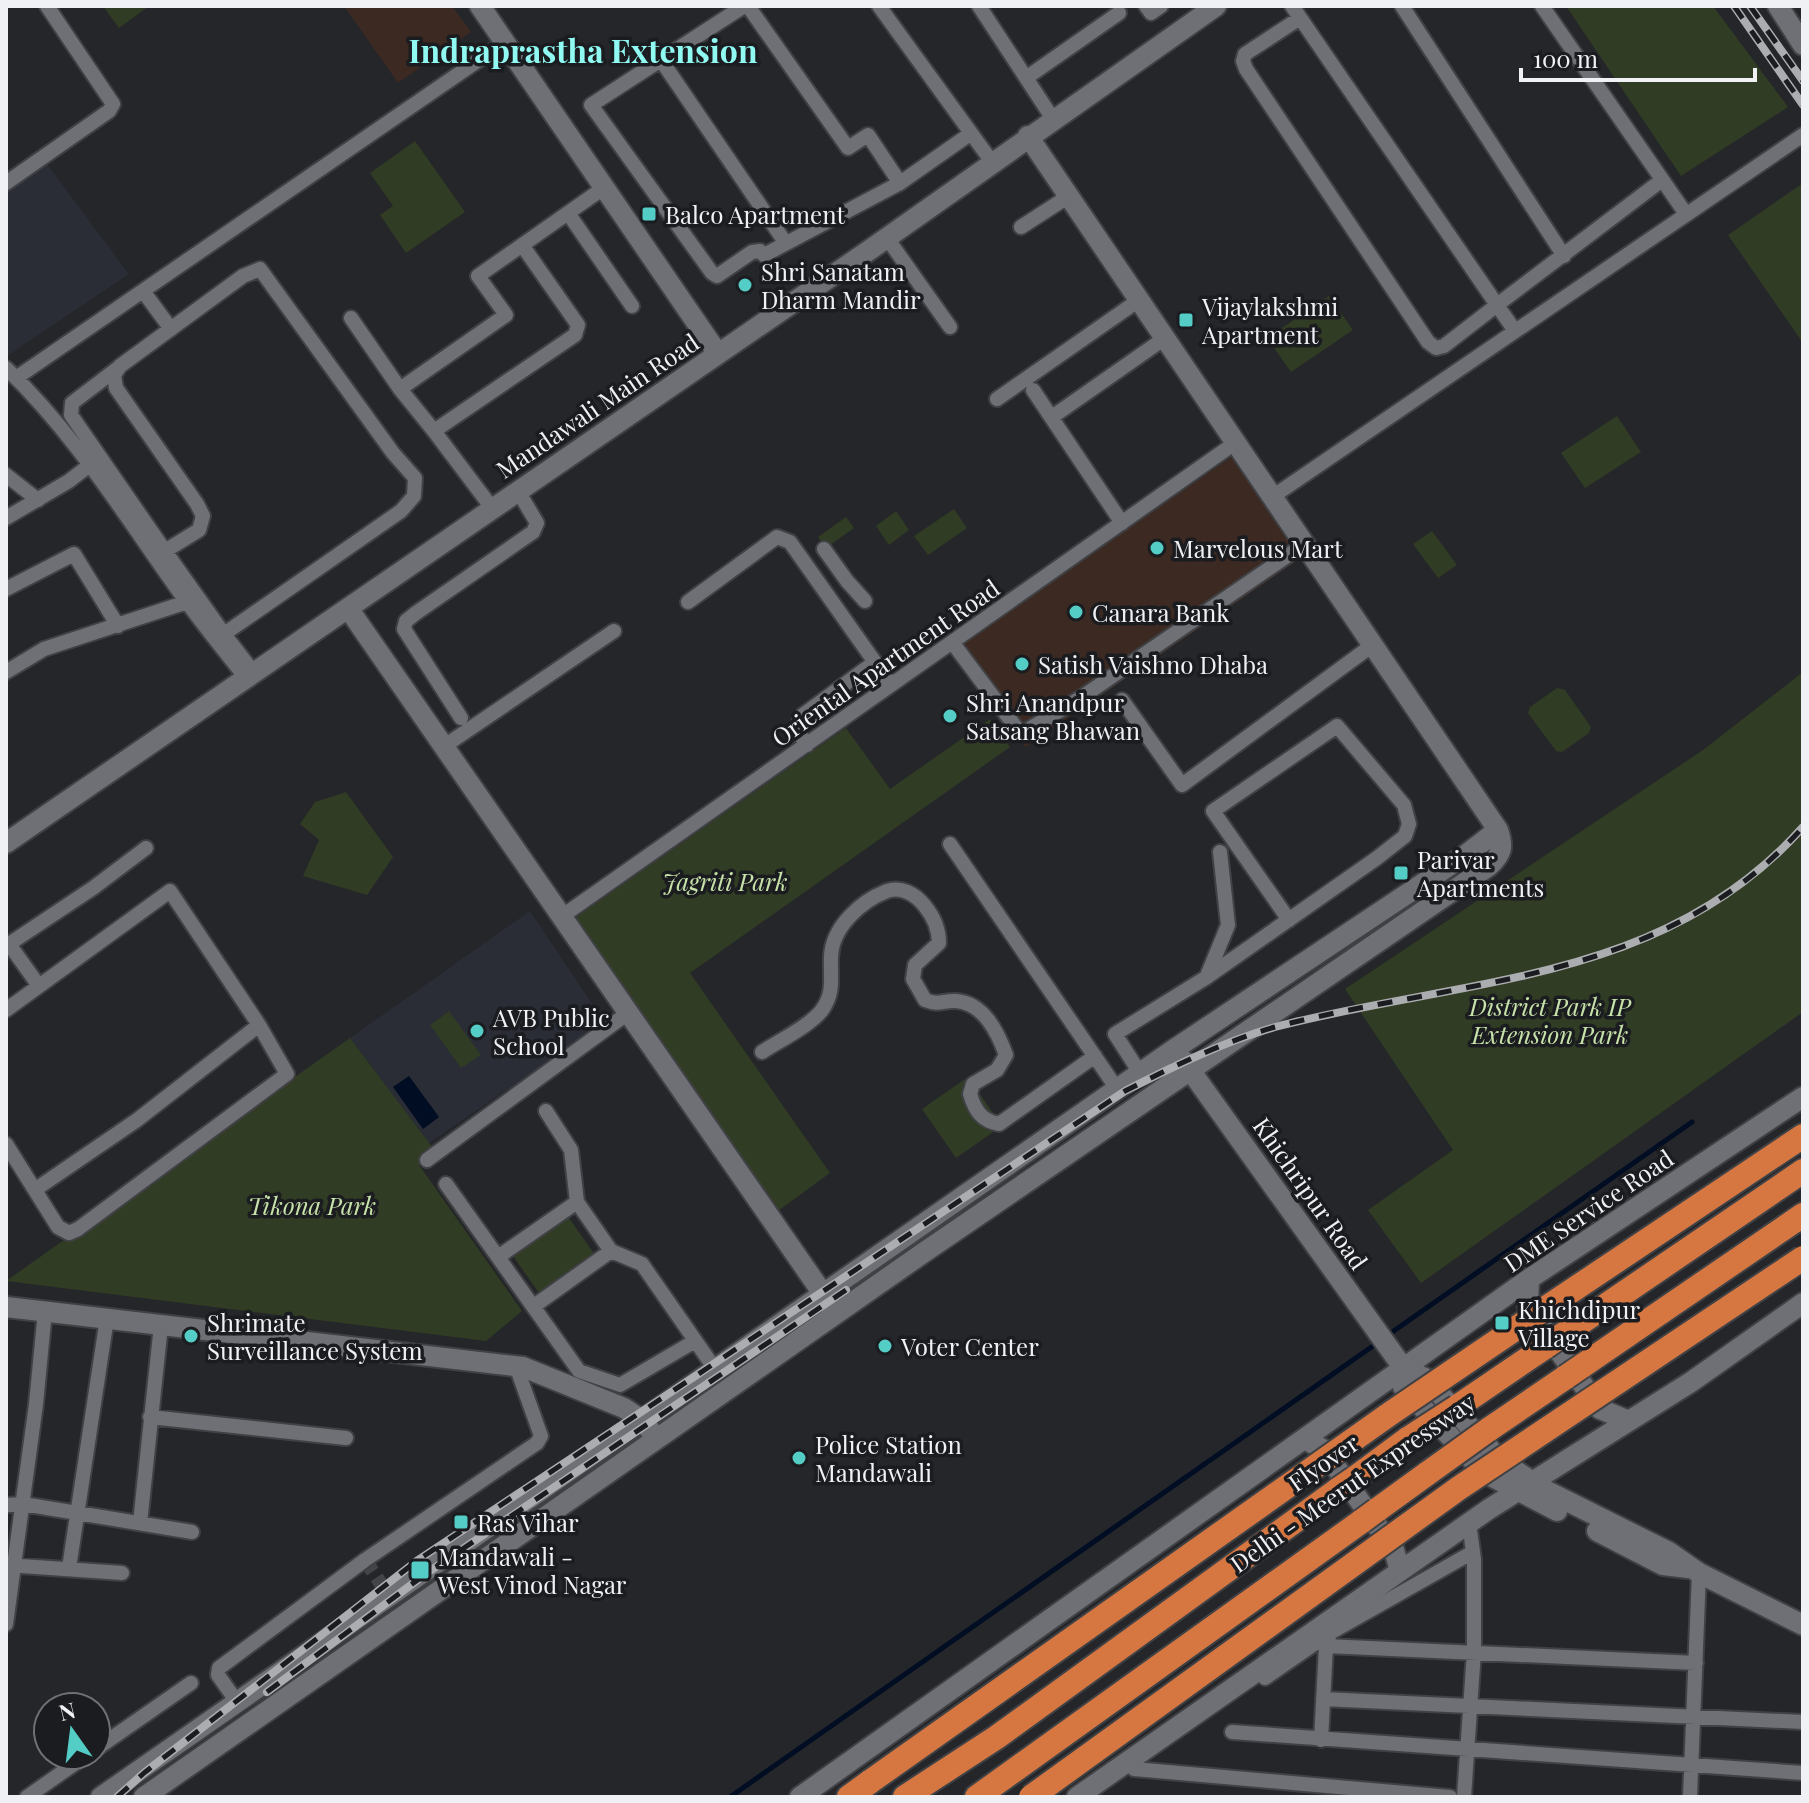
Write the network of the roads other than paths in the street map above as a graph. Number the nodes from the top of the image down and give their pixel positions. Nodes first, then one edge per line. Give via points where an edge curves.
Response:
1 (47, 6) edge
2 (480, 6) edge
3 (746, 6) edge
4 (879, 6) edge
5 (979, 6) edge
6 (1146, 6) edge
7 (1161, 6) edge
8 (1216, 6) edge
9 (1402, 6) edge
10 (1542, 6) edge
11 (1778, 6) edge
12 (1296, 12) edge
13 (1119, 13) dead end
14 (505, 42) junction
15 (1803, 45) edge
16 (661, 60) junction
17 (1026, 78) junction
18 (1053, 119) junction
19 (970, 134) junction
20 (1803, 135) edge
21 (1028, 136) junction
22 (992, 162) junction
23 (1662, 180) junction
24 (6, 183) edge
25 (900, 183) junction
26 (605, 187) junction
27 (1069, 196) junction
28 (568, 213) junction
29 (1686, 214) junction
30 (1021, 227) dead end
31 (887, 238) junction
32 (785, 242) junction
33 (522, 245) junction
34 (1564, 256) junction
35 (143, 291) junction
36 (1139, 300) junction
37 (1497, 305) junction
38 (632, 306) dead end
39 (351, 318) dead end
40 (950, 327) dead end
41 (171, 329) junction
42 (1515, 331) junction
43 (1165, 338) junction
44 (718, 354) junction
45 (120, 366) junction
46 (11, 373) edge
47 (400, 389) junction
48 (1033, 390) dead end
49 (997, 399) dead end
50 (1052, 417) junction
51 (434, 431) junction
52 (1235, 443) junction
53 (91, 464) junction
54 (6, 475) edge
55 (518, 491) junction
56 (1272, 497) junction
57 (38, 500) junction
58 (492, 508) junction
59 (6, 518) edge
60 (1122, 523) junction
61 (1306, 543) junction
62 (824, 549) dead end
63 (165, 551) junction
64 (6, 589) edge
65 (865, 601) dead end
66 (187, 602) junction
67 (688, 602) dead end
68 (348, 608) junction
69 (118, 626) junction
70 (614, 631) dead end
71 (224, 634) junction
72 (952, 642) junction
73 (1374, 644) junction
74 (875, 662) junction
75 (7, 669) edge
76 (250, 676) junction
77 (891, 685) junction
78 (1122, 700) dead end
79 (461, 718) dead end
80 (807, 745) junction
81 (443, 747) junction
82 (1498, 830) junction
83 (7, 842) edge
84 (950, 844) dead end
85 (146, 848) dead end
86 (1220, 852) dead end
87 (561, 917) junction
88 (1289, 920) junction
89 (8, 945) edge
90 (1207, 977) junction
91 (39, 986) junction
92 (6, 1010) edge
93 (628, 1013) junction
94 (259, 1025) junction
95 (1173, 1050) junction
96 (762, 1052) dead end
97 (1095, 1056) junction
98 (1191, 1068) junction
99 (1140, 1073) junction
100 (1117, 1089) junction
101 (1803, 1097) edge
102 (546, 1111) dead end
103 (1803, 1136) edge
104 (6, 1144) edge
105 (427, 1160) dead end
106 (1803, 1171) edge
107 (446, 1184) dead end
108 (36, 1189) junction
109 (577, 1202) junction
110 (1803, 1215) edge
111 (611, 1251) junction
112 (498, 1257) junction
113 (1803, 1258) edge
114 (1529, 1279) junction
115 (824, 1294) junction
116 (1803, 1303) edge
117 (534, 1306) junction
118 (6, 1307) edge
119 (45, 1311) junction
120 (836, 1314) junction
121 (107, 1318) junction
122 (161, 1325) junction
123 (695, 1341) junction
124 (516, 1366) junction
125 (715, 1369) junction
126 (1404, 1369) junction
127 (150, 1417) junction
128 (642, 1420) junction
129 (1629, 1421) junction
130 (346, 1438) dead end
131 (657, 1439) junction
132 (1305, 1439) junction
133 (1525, 1486) junction
134 (23, 1504) junction
135 (6, 1505) edge
136 (79, 1513) junction
137 (140, 1523) junction
138 (1469, 1523) junction
139 (192, 1532) dead end
140 (1473, 1552) junction
141 (451, 1553) junction
142 (9, 1565) edge
143 (69, 1568) junction
144 (1400, 1571) junction
145 (1694, 1571) junction
146 (466, 1572) junction
147 (122, 1573) dead end
148 (6, 1624) edge
149 (1803, 1625) edge
150 (1328, 1639) junction
151 (1474, 1651) junction
152 (1696, 1663) junction
153 (191, 1683) dead end
154 (1323, 1699) junction
155 (237, 1702) junction
156 (1469, 1707) junction
157 (1694, 1716) junction
158 (1803, 1722) edge
159 (1232, 1732) dead end
160 (112, 1738) edge
161 (1321, 1740) junction
162 (1466, 1751) junction
163 (1691, 1767) junction
164 (1134, 1769) junction
165 (64, 1771) edge
166 (1803, 1773) edge
167 (1097, 1796) edge
168 (27, 1797) edge
169 (101, 1797) edge
170 (144, 1797) edge
171 (800, 1797) edge
172 (849, 1797) edge
173 (905, 1797) edge
174 (977, 1797) edge
175 (1031, 1797) edge
176 (1077, 1797) edge
177 (1450, 1797) edge
178 (1464, 1797) edge
179 (1690, 1797) edge

1 - 24 street via 113,104
2 - 14 street
3 - 16 street
3 - 25 street via 848,148 868,135
4 - 19 street
5 - 17 street
6 - 7 street via 1151,13
8 - 18 street, Mandawali Main Road
9 - 34 street
10 - 23 street
11 - 15 street
12 - 37 street
12 - 37 street via 1245,54 1246,69 1428,342 1444,346
13 - 17 street
14 - 26 street
14 - 35 street
16 - 32 street
16 - 32 street via 591,105 717,276 752,252 764,255
17 - 18 street
18 - 21 street, Mandawali Main Road
19 - 22 street
19 - 25 street
20 - 29 street
21 - 22 street, Mandawali Main Road
21 - 27 street
22 - 31 street, Mandawali Main Road
23 - 29 street
23 - 34 street
25 - 32 street
26 - 28 street
26 - 44 street
27 - 30 street
27 - 36 street
28 - 33 street
28 - 38 street
29 - 42 street
31 - 40 street
31 - 44 street, Mandawali Main Road
33 - 47 street via 478,276 506,315
33 - 51 street via 578,325 575,335
34 - 37 street
35 - 41 street
35 - 46 street
36 - 43 street
36 - 49 street
37 - 42 street
39 - 47 street
41 - 45 street
41 - 71 street via 260,269 415,478 414,496 401,511
42 - 56 street
43 - 50 street
43 - 52 street
44 - 55 street, Mandawali Main Road
45 - 63 street via 114,375 116,388 203,516 199,530
45 - 63 street via 72,403 71,415
46 - 53 street
47 - 51 street
48 - 50 street
50 - 60 street
51 - 58 street
52 - 56 street
52 - 60 street, Oriental Apartment Road
53 - 57 street
53 - 66 street
54 - 57 street
55 - 58 street, Mandawali Main Road
55 - 79 street via 537,523 533,532 406,621 404,629
56 - 61 street
57 - 59 street
58 - 68 street, Mandawali Main Road
60 - 72 street, Oriental Apartment Road
61 - 72 street via 1021,734
61 - 73 street
62 - 65 street
63 - 71 street
64 - 69 street via 74,554
66 - 69 street
66 - 76 street
67 - 74 street via 777,537 790,542
68 - 76 street, Mandawali Main Road
68 - 81 street
69 - 75 street via 44,649
70 - 81 street
71 - 76 street
72 - 77 street, Oriental Apartment Road
73 - 78 street via 1182,785
73 - 82 street
74 - 77 street
74 - 80 street via 803,715 797,729
76 - 83 street, Mandawali Main Road
77 - 80 street, Oriental Apartment Road
80 - 87 street, Oriental Apartment Road
81 - 87 street
82 - 95 street
82 - 98 street via 1503,849 1489,866
84 - 97 street
85 - 89 street
86 - 90 street via 1228,925
87 - 93 street
88 - 88 street via 1405,836 1409,824 1404,805 1337,726 1213,811
88 - 90 street
89 - 91 street
90 - 99 street via 1115,1034
91 - 92 street
91 - 94 street via 170,891
93 - 105 street
93 - 115 street
94 - 108 street via 137,1120
94 - 108 street via 287,1074 78,1229 69,1233 58,1227
95 - 98 street, Khichripur Road
95 - 99 street
96 - 97 street via 819,1014 832,988 831,954 837,935 849,916 894,888 916,895 939,930 939,943 915,965 913,979 925,1000 937,1005 957,1001 979,1011 998,1033 1006,1055 997,1070 973,1084 970,1094 987,1122 999,1124
97 - 100 street
98 - 120 street
98 - 126 street, Khichripur Road
99 - 100 street
100 - 115 street
101 - 114 street, DME Service Road
102 - 109 street via 571,1150
103 - 172 highway, Flyover, bridge via 1441,1378
104 - 108 street
106 - 173 highway, Delhi - Meerut Expressway, bridge via 1409,1438 997,1737
107 - 112 street
109 - 111 street
109 - 112 street
110 - 174 highway, Delhi - Meerut Expressway, bridge via 1488,1430
111 - 117 street
111 - 123 street via 642,1264
112 - 117 street
113 - 175 highway, bridge via 1459,1488
114 - 126 street, DME Service Road
114 - 129 street via 1528,1307 1600,1409
115 - 120 street
115 - 125 street
116 - 129 street
117 - 123 street via 579,1371 620,1385
118 - 119 street
119 - 121 street
119 - 134 street
120 - 131 street
121 - 122 street
121 - 136 street
122 - 124 street
122 - 127 street
123 - 125 street
124 - 128 street
124 - 155 street via 541,1436 537,1443 219,1668 218,1675
125 - 128 street
126 - 132 street, DME Service Road
126 - 133 street, Khichripur Road via 1425,1378
127 - 130 street
127 - 137 street
128 - 131 street
128 - 141 street
129 - 133 street
131 - 146 street
132 - 144 street via 1324,1450 1394,1550
132 - 171 street, DME Service Road
133 - 138 street
133 - 145 street, Khichripur Road via 1545,1490 1669,1552
134 - 135 street
134 - 136 street
134 - 142 street
136 - 137 street
136 - 143 street
137 - 139 street
138 - 140 street
138 - 144 street
140 - 150 street
140 - 151 street
141 - 146 street
141 - 155 street
142 - 143 street
142 - 148 street
143 - 147 street
144 - 176 street
145 - 149 street, Khichripur Road
145 - 152 street
146 - 170 street
150 - 151 street
150 - 154 street
150 - 164 street
151 - 152 street
151 - 156 street
152 - 157 street
153 - 160 street
154 - 156 street
154 - 161 street
155 - 169 street
156 - 157 street
156 - 162 street
157 - 158 street
157 - 163 street
159 - 161 street
161 - 162 street
162 - 163 street
162 - 178 street
163 - 166 street
163 - 179 street
164 - 167 street
164 - 177 street
165 - 168 street

